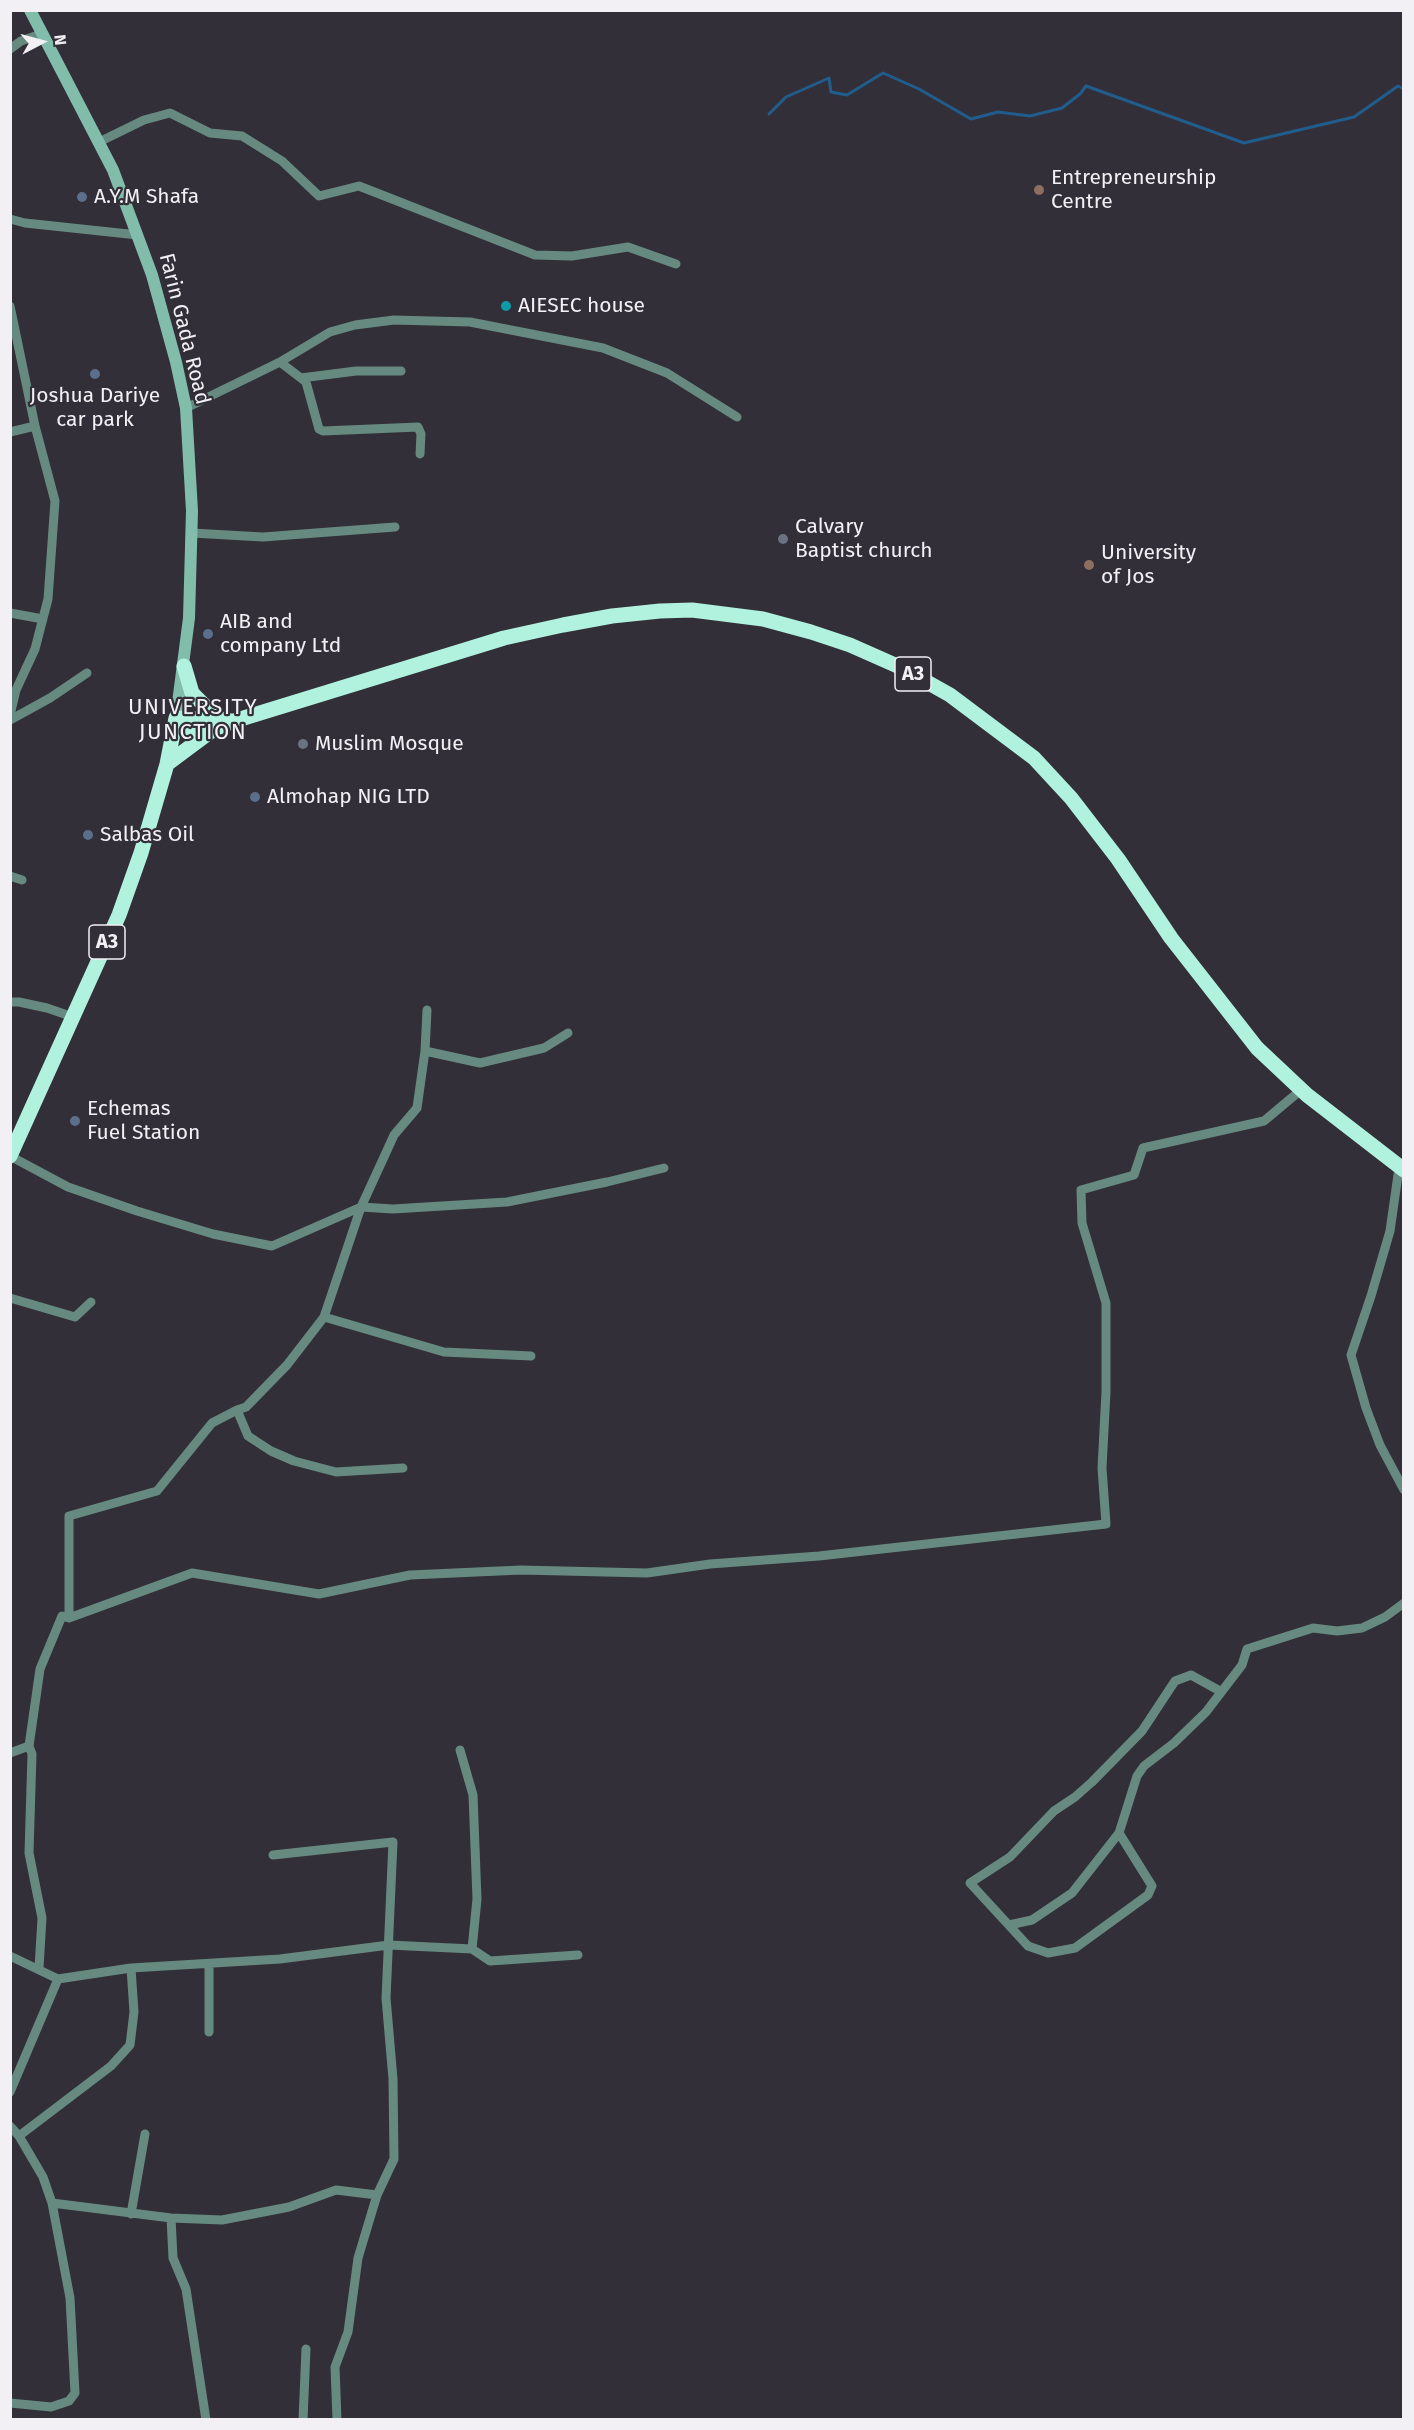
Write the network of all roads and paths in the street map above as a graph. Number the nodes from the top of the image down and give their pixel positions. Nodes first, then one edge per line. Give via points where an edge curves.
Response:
1 (30, 10) edge
2 (41, 34) junction
3 (16, 40) edge
4 (10, 49) edge
5 (99, 142) junction
6 (10, 219) edge
7 (138, 235) junction
8 (676, 264) dead end
9 (10, 306) edge
10 (280, 362) junction
11 (401, 371) dead end
12 (301, 378) junction
13 (186, 408) junction
14 (737, 417) dead end
15 (35, 426) junction
16 (10, 432) edge
17 (420, 454) dead end
18 (395, 527) dead end
19 (192, 533) junction
20 (10, 613) edge
21 (43, 619) junction
22 (184, 666) junction
23 (87, 673) dead end
24 (13, 689) edge
25 (10, 715) edge
26 (10, 720) edge
27 (223, 723) junction
28 (176, 724) junction
29 (167, 764) junction
30 (10, 876) edge
31 (22, 880) dead end
32 (10, 1002) edge
33 (427, 1010) dead end
34 (73, 1017) junction
35 (568, 1033) dead end
36 (426, 1051) junction
37 (1301, 1090) junction
38 (12, 1150) edge
39 (664, 1168) dead end
40 (1401, 1169) edge
41 (361, 1207) junction
42 (10, 1298) edge
43 (91, 1302) dead end
44 (324, 1317) junction
45 (531, 1356) dead end
46 (237, 1410) junction
47 (403, 1468) dead end
48 (1402, 1487) edge
49 (1404, 1603) edge
50 (69, 1618) junction
51 (1220, 1691) junction
52 (28, 1746) junction
53 (460, 1750) dead end
54 (10, 1753) edge
55 (1119, 1833) junction
56 (273, 1855) dead end
57 (1009, 1925) junction
58 (389, 1945) junction
59 (472, 1949) junction
60 (578, 1955) dead end
61 (10, 1956) edge
62 (209, 1964) junction
63 (39, 1968) junction
64 (131, 1968) junction
65 (58, 1979) junction
66 (209, 2032) dead end
67 (10, 2092) edge
68 (10, 2126) edge
69 (145, 2134) dead end
70 (19, 2136) junction
71 (377, 2195) junction
72 (52, 2203) junction
73 (131, 2214) junction
74 (171, 2218) junction
75 (306, 2349) dead end
76 (10, 2403) edge
77 (206, 2420) edge
78 (303, 2420) edge
79 (337, 2420) edge

1 - 2 main road, Farin Gada Road
2 - 3 street
2 - 5 main road, Farin Gada Road
3 - 4 street
5 - 7 main road, Farin Gada Road
5 - 8 street via 144,120 170,113 210,133 243,136 282,160 319,196 359,186 535,255 572,256 628,247
6 - 7 street via 25,224
7 - 13 main road, Farin Gada Road via 161,306
9 - 15 street
10 - 12 street
10 - 13 street
10 - 14 street via 330,332 356,325 394,320 470,322 603,348 667,373
11 - 12 street via 356,371
12 - 17 street via 309,387 319,429 418,427
13 - 19 main road, Farin Gada Road
15 - 16 street
15 - 21 street via 55,501
18 - 19 street via 263,537
19 - 22 main road, Farin Gada Road
20 - 21 street
21 - 24 street via 35,649
22 - 27 highway via 192,693
22 - 28 main road, Farin Gada Road
23 - 26 street
24 - 25 street
27 - 28 highway, A3
27 - 29 highway, A3
27 - 37 highway, A3 via 504,638 612,616 660,611 724,613 763,619 850,645 950,694 1034,758 1071,798 1171,938 1257,1048
28 - 29 highway, A3
29 - 34 highway, A3 via 119,915
30 - 31 street
32 - 34 street
33 - 36 street
34 - 38 highway, A3
35 - 36 street via 544,1048 480,1064
36 - 41 street via 417,1108 394,1135
37 - 40 highway, A3
37 - 50 street via 1264,1121 1143,1148 1134,1175 1081,1190 1082,1223 1106,1303 1102,1468 1106,1524 647,1573 521,1570 410,1575 319,1593 192,1573
38 - 41 street via 68,1187 213,1234 272,1246
39 - 41 street via 507,1202 393,1209
40 - 48 street via 1390,1232 1351,1355 1370,1417
41 - 44 street
42 - 43 street via 75,1317
44 - 45 street via 444,1352
44 - 46 street via 287,1365 246,1407
46 - 47 street via 248,1436 294,1461 336,1472
46 - 50 street via 212,1423 157,1491 69,1516
49 - 51 street via 1362,1628 1313,1628 1247,1649 1242,1665
50 - 52 street via 62,1616 40,1669
51 - 55 street via 1198,1720 1144,1766 1137,1776
51 - 57 street via 1191,1675 1175,1681 1142,1731 1092,1782 1054,1811 1010,1857 970,1883
52 - 54 street
52 - 63 street via 32,1754 29,1853 42,1918
53 - 59 street via 473,1795 477,1899
55 - 57 street via 1072,1893 1032,1920
55 - 57 street via 1152,1886 1148,1895 1075,1948 1048,1953 1028,1946
56 - 58 street via 393,1842
58 - 59 street
58 - 62 street
58 - 71 street via 387,1998 394,2159
59 - 60 street via 490,1961
61 - 63 street
62 - 64 street
62 - 66 street
63 - 65 street
64 - 65 street
64 - 70 street via 134,2012 130,2044 111,2066
65 - 67 street
68 - 70 street
69 - 73 street
70 - 72 street via 43,2177
71 - 74 street via 336,2190 289,2207 222,2220
71 - 79 street via 358,2258 348,2332 335,2367
72 - 73 street
72 - 76 street via 70,2298 75,2393 69,2401 51,2407
73 - 74 street
74 - 77 street via 174,2258 186,2289
75 - 78 street

